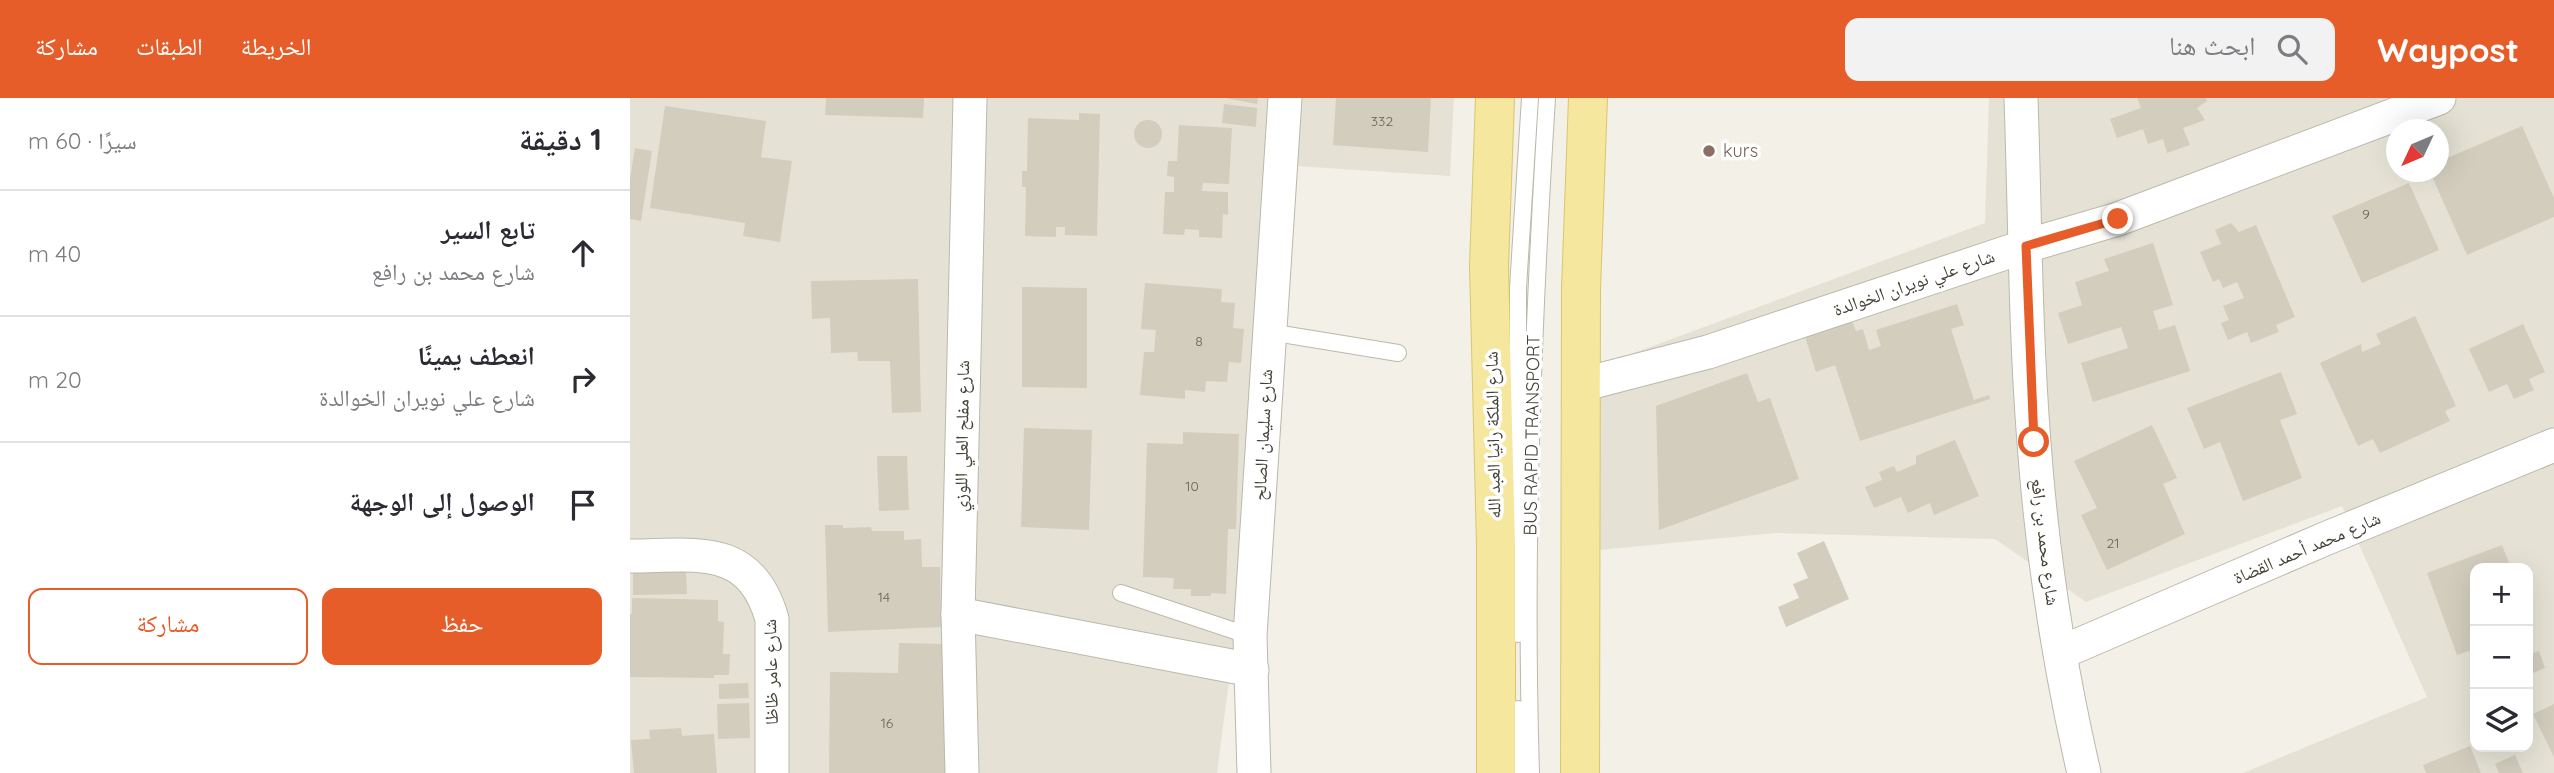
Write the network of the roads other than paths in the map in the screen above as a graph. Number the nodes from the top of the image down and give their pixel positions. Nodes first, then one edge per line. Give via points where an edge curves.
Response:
1 (970, 98) edge
2 (1285, 98) edge
3 (1495, 98) edge
4 (1530, 98) edge
5 (1547, 98) edge
6 (1588, 98) edge
7 (2021, 98) edge
8 (2437, 99) edge
9 (2026, 246) junction
10 (1269, 332) junction
11 (1398, 353) dead end
12 (1581, 385) junction
13 (2554, 444) edge
14 (630, 556) edge
15 (1121, 593) dead end
16 (958, 614) junction
17 (1250, 636) junction
18 (2060, 653) junction
19 (1252, 670) junction
20 (772, 773) edge
21 (962, 773) edge
22 (1254, 773) edge
23 (1496, 773) edge
24 (1519, 773) edge
25 (1531, 773) edge
26 (1580, 773) edge
27 (2084, 773) edge

1 - 16 street, شارع مفلح العلي اللوزي
2 - 10 street, شارع سليمان الصالح
3 - 23 main road, شارع الملكة رانيا العبد الله via 1489,266
4 - 24 lane, BUS RAPID TRANSPORT via 1518,288
5 - 25 lane, BUS RAPID TRANSPORT via 1532,368
6 - 12 main road
7 - 9 street, شارع محمد بن رافع
8 - 9 street, شارع علي نويران الخوالدة via 2130,214
9 - 12 street, شارع علي نويران الخوالدة via 1708,352
9 - 18 street, شارع محمد بن رافع via 2034,442
10 - 11 lane
10 - 17 street, شارع سليمان الصالح
12 - 26 main road
13 - 18 street, شارع محمد أحمد القضاة
14 - 20 street, شارع عامر ظاظا via 706,556 743,569 757,584 772,619
15 - 17 lane
16 - 19 street
16 - 21 street, شارع مفلح العلي اللوزي
17 - 19 street, شارع سليمان الصالح
18 - 27 street, شارع محمد بن رافع
19 - 22 street, شارع سليمان الصالح

